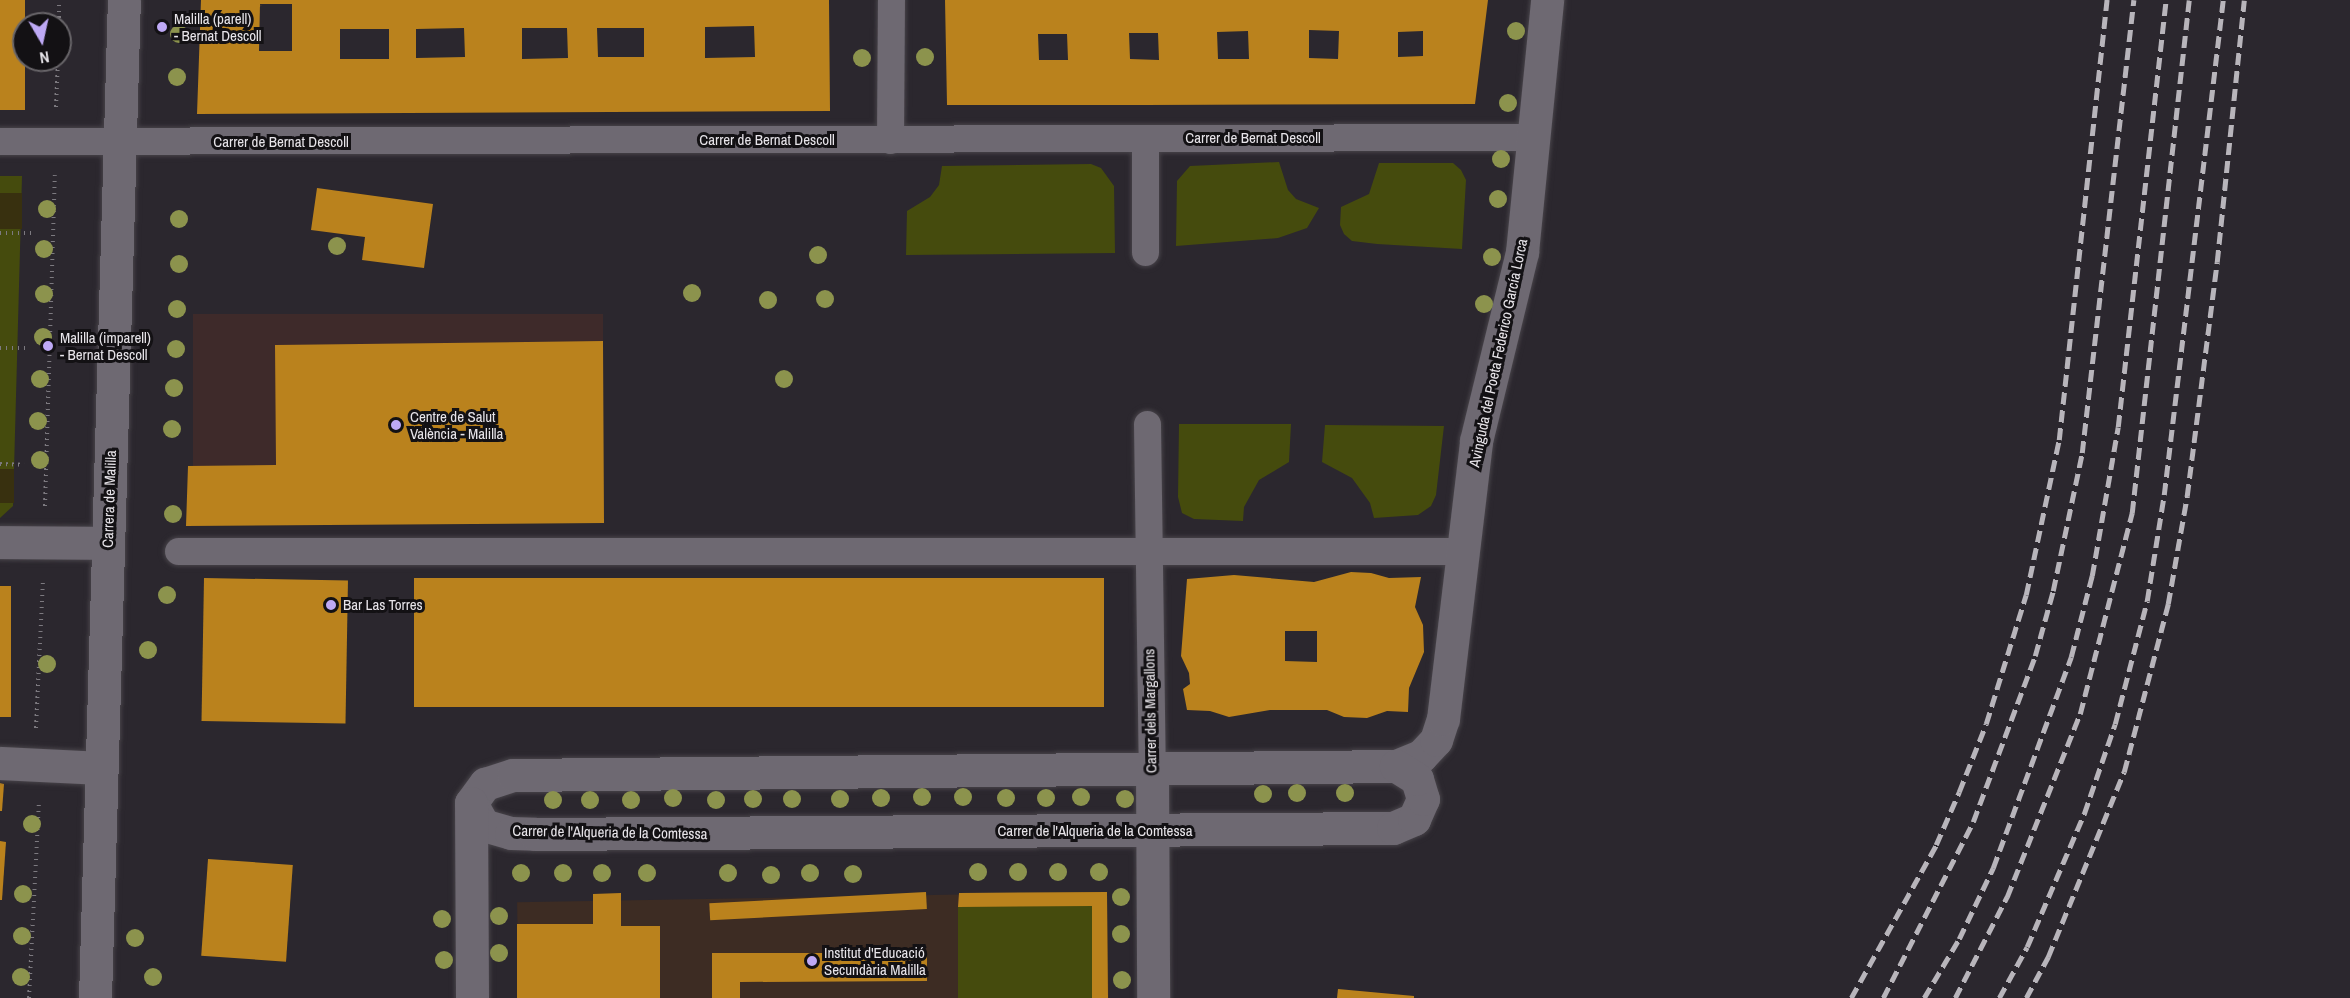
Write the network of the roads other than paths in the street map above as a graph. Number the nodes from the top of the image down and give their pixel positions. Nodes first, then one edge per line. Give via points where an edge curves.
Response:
1 (124, 0) edge
2 (891, 0) edge
3 (1547, 0) edge
4 (1535, 137) junction
5 (1145, 139) junction
6 (890, 140) junction
7 (0, 141) edge
8 (120, 141) junction
9 (1145, 252) dead end
10 (1147, 424) dead end
11 (0, 542) edge
12 (107, 543) junction
13 (178, 551) dead end
14 (1463, 551) junction
15 (1148, 554) junction
16 (0, 763) edge
17 (1396, 766) junction
18 (101, 768) junction
19 (1152, 770) junction
20 (471, 803) junction
21 (1152, 831) junction
22 (95, 998) edge
23 (472, 998) edge
24 (1153, 998) edge

1 - 8 street, Carrera de Malilla
2 - 6 street
3 - 4 street, Avinguda del Poeta Federico García Lorca
4 - 5 street, Carrer de Bernat Descoll
4 - 14 street, Avinguda del Poeta Federico García Lorca via 1522,252 1476,441
5 - 6 street, Carrer de Bernat Descoll
5 - 9 street
6 - 8 street, Carrer de Bernat Descoll
7 - 8 street, Carrer de Bernat Descoll
8 - 12 street, Carrera de Malilla
10 - 15 street, Carrer dels Margallons
11 - 12 street
12 - 18 street, Carrera de Malilla
13 - 15 street
14 - 15 street
14 - 17 street, Avinguda del Poeta Federico García Lorca via 1443,719 1436,740 1421,756
15 - 19 street, Carrer dels Margallons
16 - 18 street
17 - 19 street
17 - 21 street, Carrer de l'Alqueria de la Comtessa via 1417,779 1423,799 1414,819 1393,828
18 - 22 street, Carrera de Malilla
19 - 20 street via 513,775 485,784
19 - 21 street, Carrer dels Margallons
20 - 21 street, Carrer de l'Alqueria de la Comtessa via 483,825 511,833
20 - 23 street
21 - 24 street, Carrer dels Margallons

